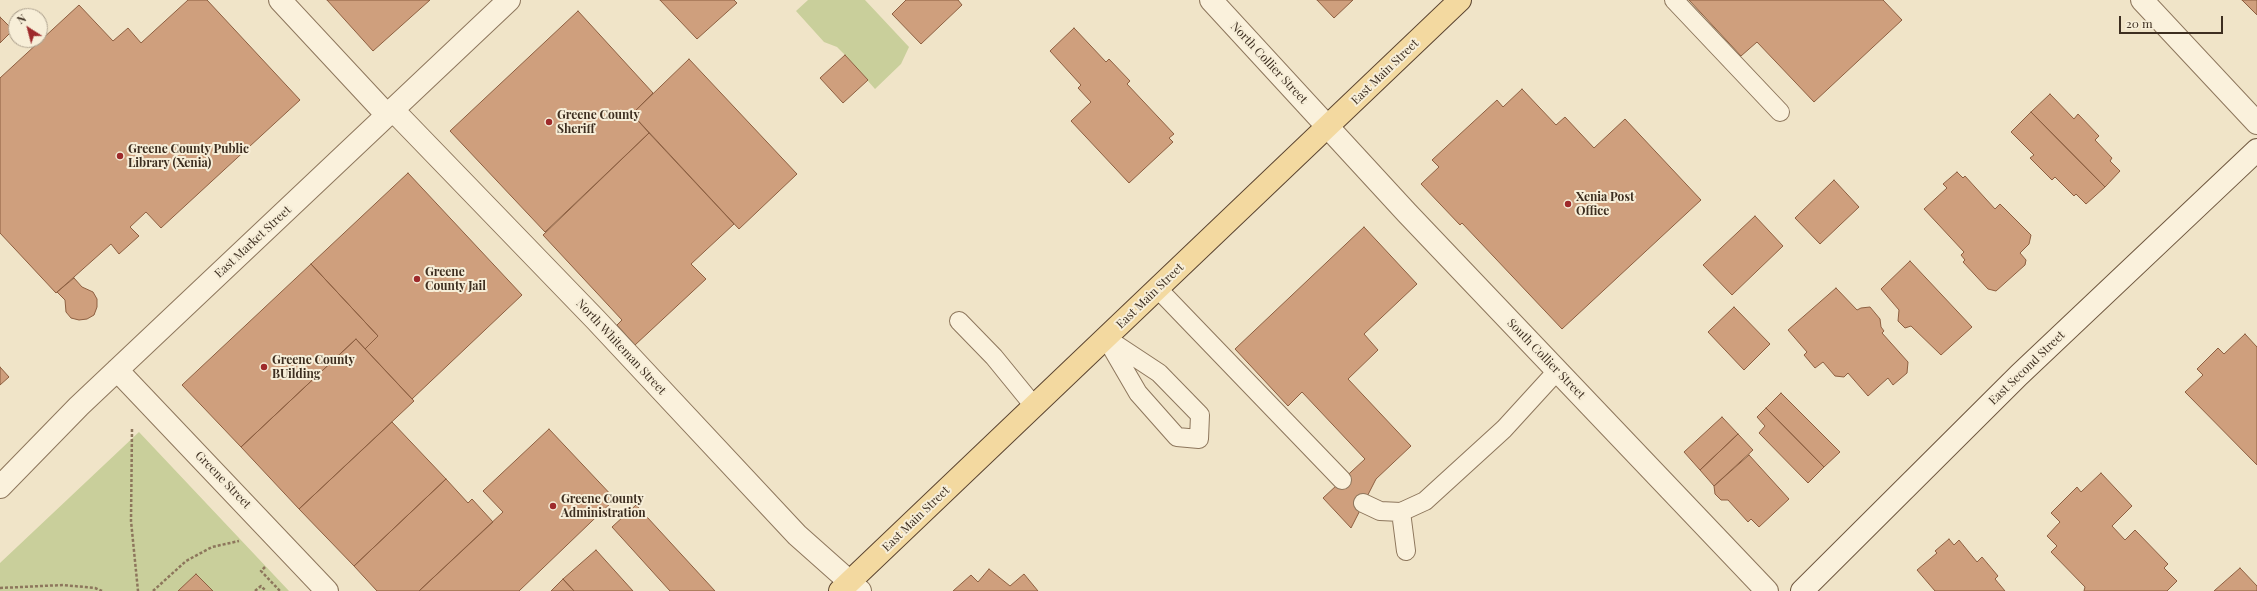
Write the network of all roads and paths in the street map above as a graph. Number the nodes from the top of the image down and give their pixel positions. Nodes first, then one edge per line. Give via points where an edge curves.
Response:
1 (280, 0) edge
2 (509, 0) edge
3 (1211, 0) edge
4 (1460, 0) edge
5 (1674, 0) edge
6 (2142, 0) edge
7 (1780, 112) dead end
8 (390, 113) junction
9 (2257, 123) edge
10 (1327, 127) junction
11 (2257, 150) edge
12 (1158, 288) junction
13 (959, 321) dead end
14 (1106, 338) junction
15 (117, 370) junction
16 (1557, 371) junction
17 (1034, 406) junction
18 (132, 428) dead end
19 (1342, 480) dead end
20 (0, 487) edge
21 (1363, 503) dead end
22 (1401, 512) junction
23 (241, 540) dead end
24 (1406, 551) dead end
25 (265, 566) dead end
26 (0, 588) edge
27 (850, 588) edge
28 (102, 591) edge
29 (138, 591) edge
30 (153, 591) edge
31 (255, 591) edge
32 (266, 591) edge
33 (280, 591) edge
34 (327, 591) edge
35 (1767, 591) edge
36 (1802, 591) edge

1 - 8 street, North Whiteman Street
2 - 8 street, East Market Street
3 - 10 street, North Collier Street
4 - 10 main road, East Main Street
5 - 7 lane
6 - 9 street
8 - 15 street, East Market Street
8 - 27 street, North Whiteman Street via 596,320 797,535
10 - 12 main road, East Main Street
10 - 16 street, South Collier Street
11 - 36 street, East Second Street via 2020,375
12 - 14 main road, East Main Street
12 - 19 lane
13 - 17 lane
14 - 14 lane via 1138,393 1177,437 1199,439 1200,414 1159,373
14 - 17 main road, East Main Street
15 - 20 street, East Market Street
15 - 34 street, Greene Street
16 - 22 lane via 1504,429 1425,501
16 - 35 street, South Collier Street
17 - 27 main road, East Main Street
18 - 29 path via 131,522
21 - 22 lane via 1380,511
22 - 24 lane
23 - 30 path via 212,547 186,561
25 - 33 path via 261,571
26 - 28 path via 63,585
31 - 32 path via 261,586

